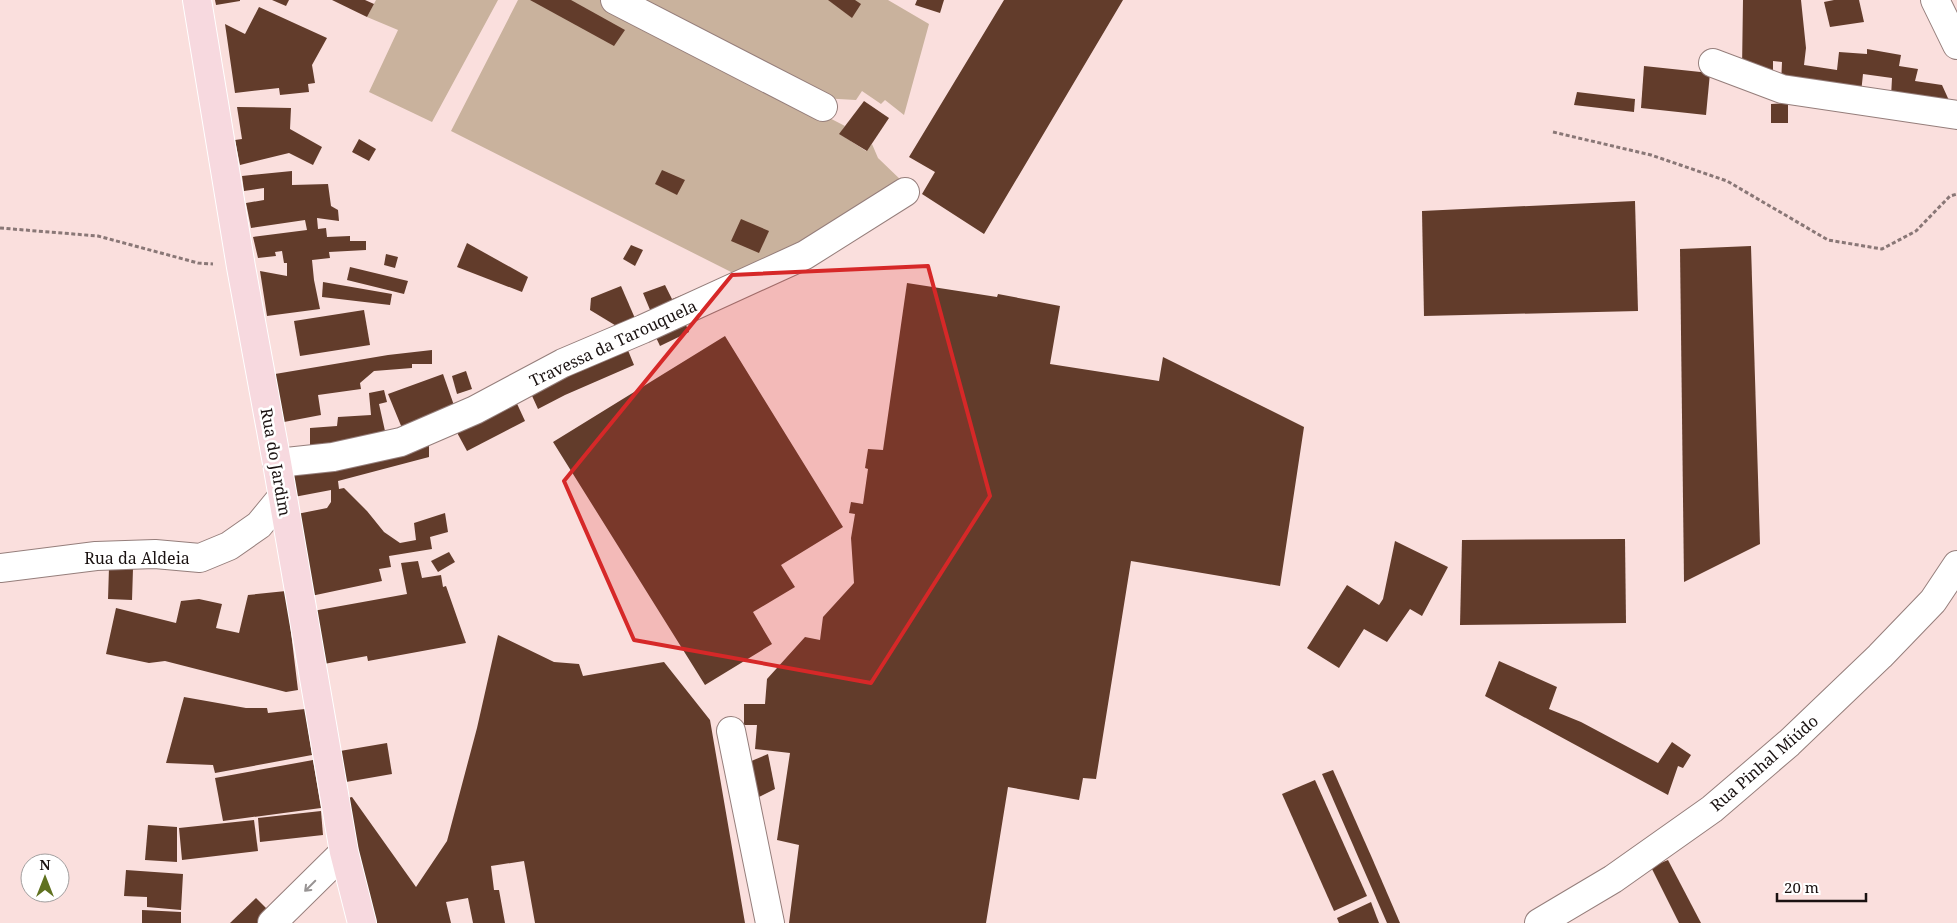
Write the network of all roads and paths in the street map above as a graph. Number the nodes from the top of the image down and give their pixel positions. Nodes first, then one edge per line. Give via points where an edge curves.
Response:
1 (197, 0) edge
2 (615, 0) edge
3 (1935, 0) edge
4 (1957, 45) edge
5 (1713, 63) dead end
6 (823, 107) dead end
7 (1957, 115) edge
8 (1553, 132) dead end
9 (905, 192) dead end
10 (1957, 194) edge
11 (0, 228) edge
12 (240, 267) junction
13 (277, 463) junction
14 (282, 497) junction
15 (1957, 565) edge
16 (0, 568) edge
17 (731, 730) dead end
18 (344, 852) junction
19 (272, 923) edge
20 (362, 923) edge
21 (770, 923) edge
22 (1539, 923) edge

1 - 12 main road, Rua do Jardim
2 - 6 street
3 - 4 street
5 - 7 street via 1782,89
8 - 10 path via 1651,155 1727,181 1828,240 1882,250 1916,231 1950,196
9 - 13 street, Travessa da Tarouquela via 805,255 563,363 475,410 418,435 401,442 332,457
11 - 12 path via 98,236 198,263
12 - 13 main road, Rua do Jardim
13 - 14 main road, Rua do Jardim
14 - 16 street, Rua da Aldeia via 259,525 229,546 200,558 155,554 96,556
14 - 18 main road, Rua do Jardim
15 - 22 street, Rua Pinhal Miúdo via 1933,601 1880,656 1789,743 1712,809 1613,879
17 - 21 street
18 -> 19 street
18 - 20 main road, Rua do Jardim

